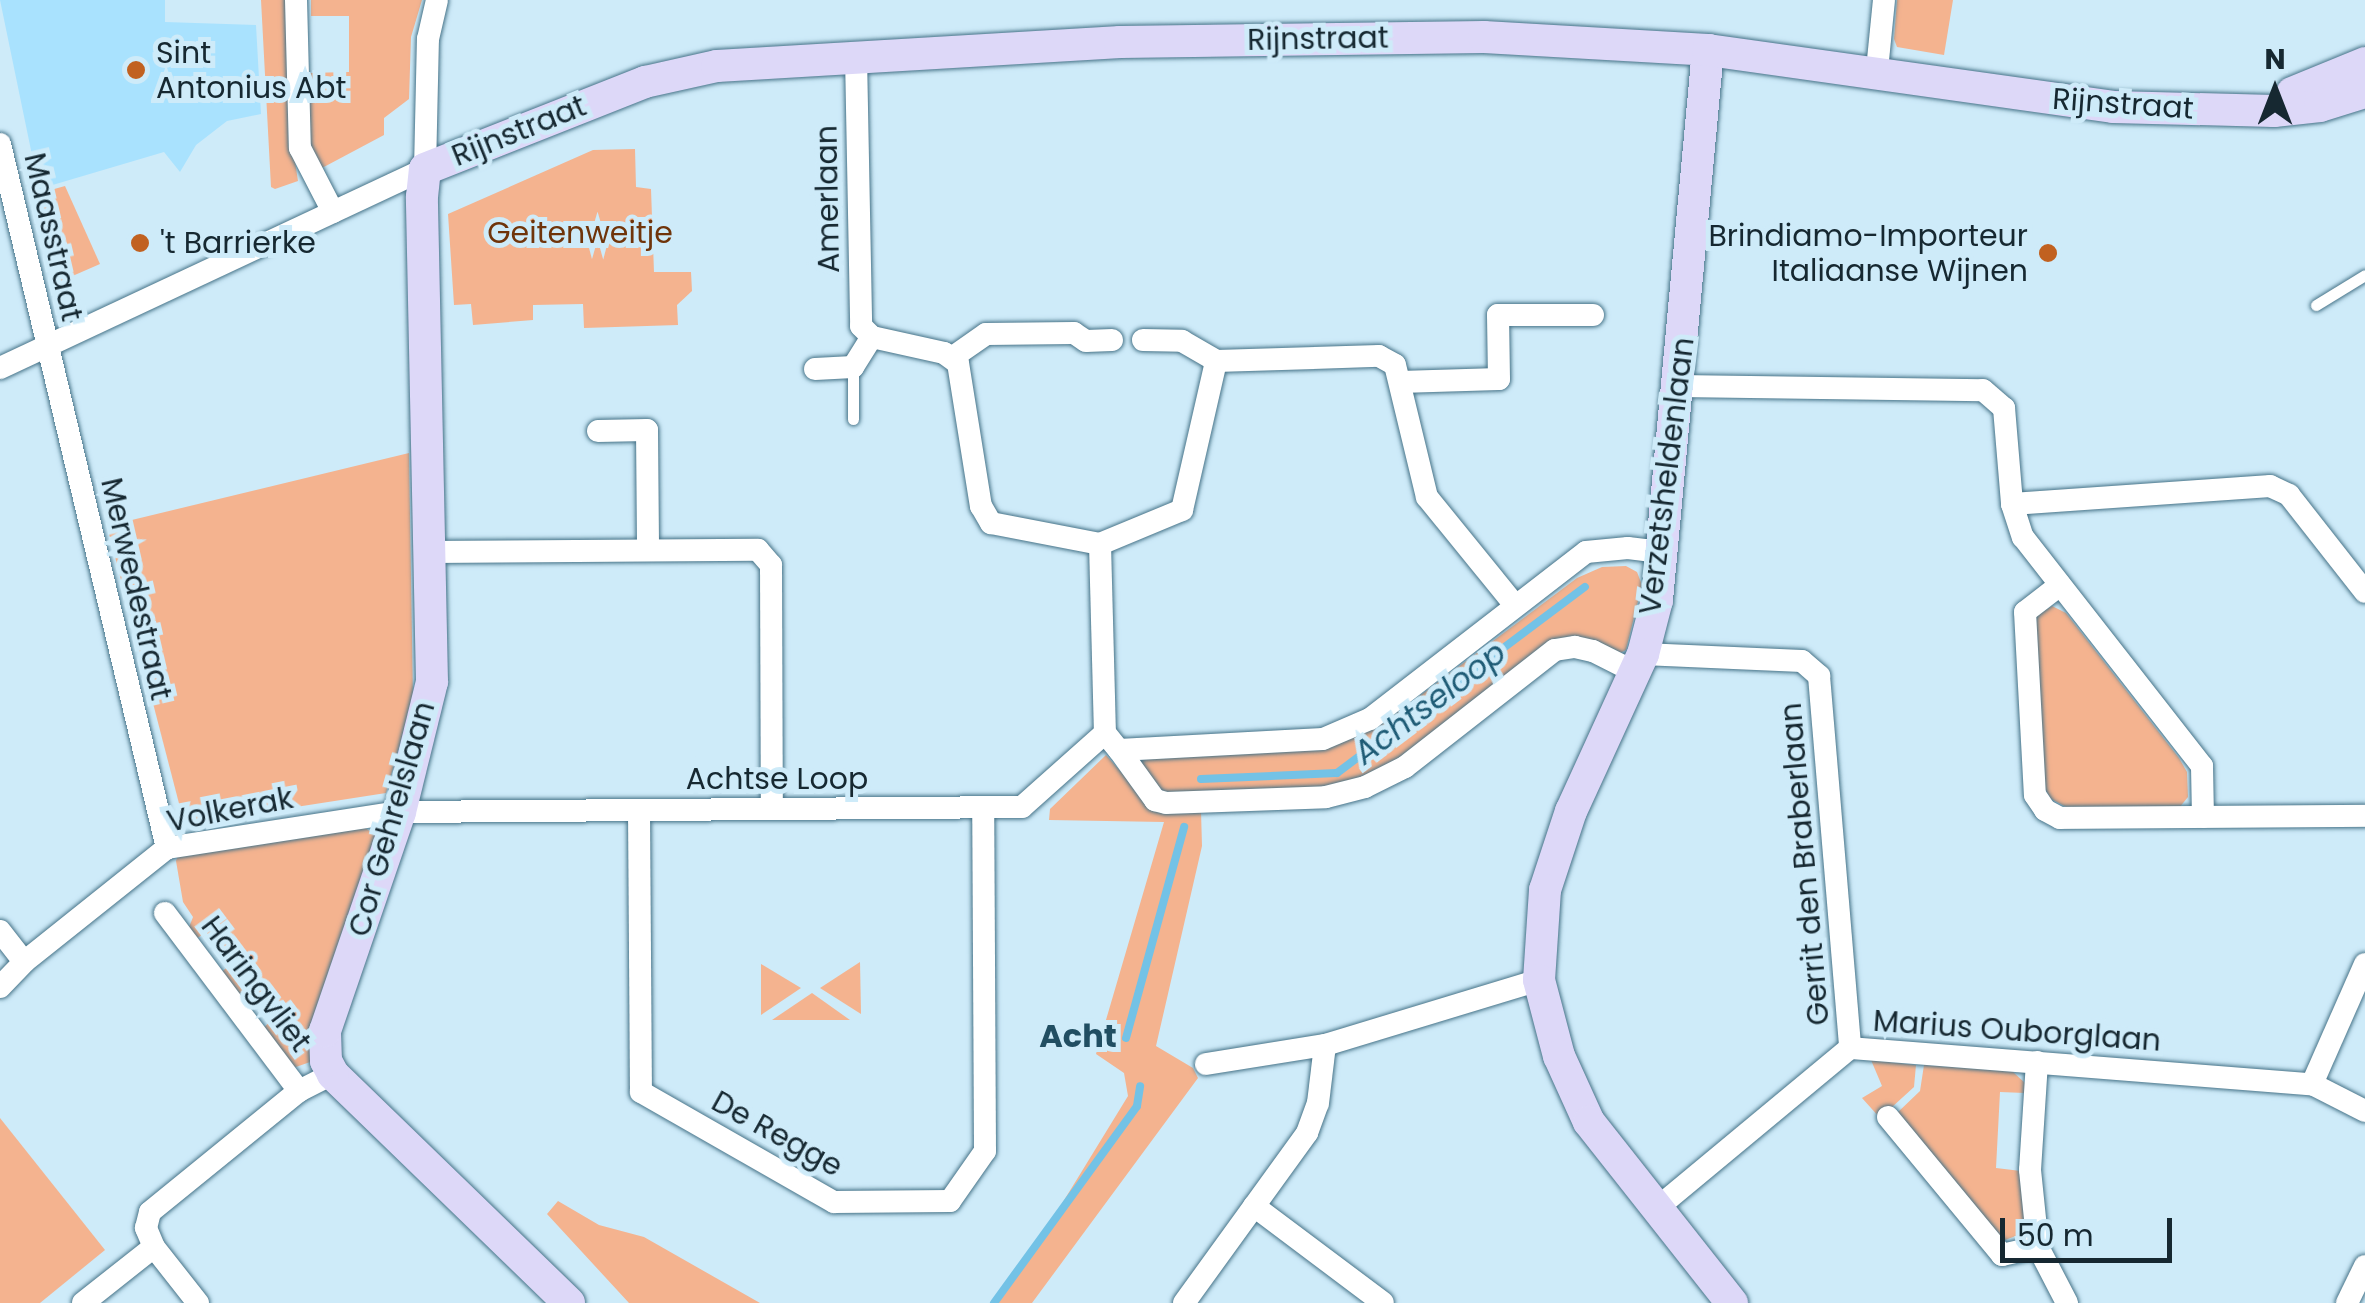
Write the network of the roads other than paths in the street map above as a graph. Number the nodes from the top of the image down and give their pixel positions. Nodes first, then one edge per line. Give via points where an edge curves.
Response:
1 (296, 0) edge
2 (437, 0) edge
3 (1884, 0) edge
4 (1708, 50) junction
5 (856, 56) junction
6 (2365, 63) edge
7 (1877, 70) junction
8 (2365, 92) edge
9 (2225, 111) junction
10 (0, 144) edge
11 (425, 169) junction
12 (333, 212) junction
13 (2365, 275) edge
14 (2316, 304) dead end
15 (1593, 314) dead end
16 (872, 337) junction
17 (1112, 340) dead end
18 (1143, 340) dead end
19 (48, 344) junction
20 (953, 357) junction
21 (1216, 360) junction
22 (0, 368) edge
23 (815, 368) dead end
24 (853, 368) junction
25 (1400, 382) junction
26 (1678, 386) junction
27 (854, 419) dead end
28 (598, 430) dead end
29 (2012, 504) junction
30 (1100, 544) junction
31 (648, 550) junction
32 (431, 552) junction
33 (1661, 552) junction
34 (2060, 585) junction
35 (2365, 592) edge
36 (1514, 604) junction
37 (1639, 663) junction
38 (1112, 741) junction
39 (772, 808) junction
40 (983, 808) junction
41 (638, 810) junction
42 (400, 812) junction
43 (2365, 816) edge
44 (2203, 817) junction
45 (167, 848) junction
46 (165, 913) dead end
47 (0, 931) edge
48 (24, 962) junction
49 (2365, 964) edge
50 (1539, 980) junction
51 (0, 988) edge
52 (1325, 1045) junction
53 (1850, 1048) junction
54 (2037, 1062) junction
55 (1206, 1064) dead end
56 (332, 1074) junction
57 (2312, 1084) junction
58 (298, 1092) junction
59 (2365, 1110) edge
60 (1888, 1118) dead end
61 (1254, 1206) junction
62 (1656, 1209) junction
63 (2038, 1246) junction
64 (154, 1247) junction
65 (2365, 1266) edge
66 (83, 1303) edge
67 (198, 1303) edge
68 (569, 1303) edge
69 (1184, 1303) edge
70 (1383, 1303) edge
71 (1732, 1303) edge
72 (2067, 1303) edge
73 (2347, 1303) edge

1 - 12 street via 300,148
2 - 11 street via 428,39
3 - 7 street
4 - 5 street, Rijnstraat via 1484,37 1120,42
4 - 7 street, Rijnstraat
4 - 26 street, Verzetsheldenlaan
5 - 11 street, Rijnstraat via 717,66 645,82
5 - 16 street, Amerlaan via 861,326
6 - 9 street, Rijnstraat via 2314,88
7 - 9 street, Rijnstraat via 2052,101
8 - 9 street, Rijnstraat via 2320,106
10 - 19 street, Maasstraat
11 - 12 street
11 - 32 street, Cor Gehrelslaan
12 - 19 street
13 - 14 lane
15 - 25 street via 1498,315 1499,379
16 - 20 street
16 - 24 street
17 - 20 street via 1074,333 986,334
18 - 21 street via 1182,340
19 - 22 street
19 - 45 street, Merwedestraat
20 - 30 street via 981,506 991,523
21 - 25 street via 1380,356 1395,365
21 - 30 street via 1182,510
23 - 24 street
24 - 27 lane
25 - 36 street via 1427,497
26 - 29 street via 1983,390 2004,408
26 - 33 street, Verzetsheldenlaan
28 - 31 street via 648,430
29 - 34 street via 2023,537
29 - 35 street via 2270,486 2289,495
30 - 38 street
31 - 32 street
31 - 39 street via 758,550 771,564
32 - 42 street, Cor Gehrelslaan via 432,682
33 - 36 street via 1586,552
33 - 37 street, Verzetsheldenlaan
34 - 44 street via 2202,766
34 - 44 street via 2024,612 2035,796 2060,818
36 - 38 street via 1370,719 1323,739
37 - 38 street via 1575,647 1555,650 1405,767 1326,798 1166,803 1155,800
37 - 50 street, Verzetsheldenlaan via 1570,811 1545,890
37 - 53 street, Gerrit den Braberlaan via 1802,661 1820,676
38 - 40 street, Achtse Loop via 1022,806
39 - 40 street, Achtse Loop
39 - 41 street, Achtse Loop
40 - 41 street, De Regge via 986,1151 950,1201 834,1202 641,1092
41 - 42 street, Achtse Loop
42 - 45 street, Volkerak
42 - 56 street, Cor Gehrelslaan via 324,1031
43 - 44 street
45 - 48 street, Volkerak
46 - 58 street, Haringvliet
47 - 48 street
48 - 51 street, Volkerak
49 - 57 street
50 - 52 street
50 - 62 street, Verzetsheldenlaan via 1558,1056 1589,1122
52 - 55 street
52 - 61 street via 1307,1133
53 - 54 street, Marius Ouborglaan
53 - 62 street, Marius Ouborglaan
54 - 57 street, Marius Ouborglaan
54 - 63 street via 2030,1170
56 - 58 street, Haringvliet
56 - 68 street
57 - 59 street, Marius Ouborglaan
58 - 64 street, Haringvliet via 150,1212 146,1228
60 - 63 street via 2002,1255
61 - 69 street
61 - 70 street
62 - 71 street, Verzetsheldenlaan
63 - 72 street
64 - 66 street
64 - 67 street
65 - 73 street

